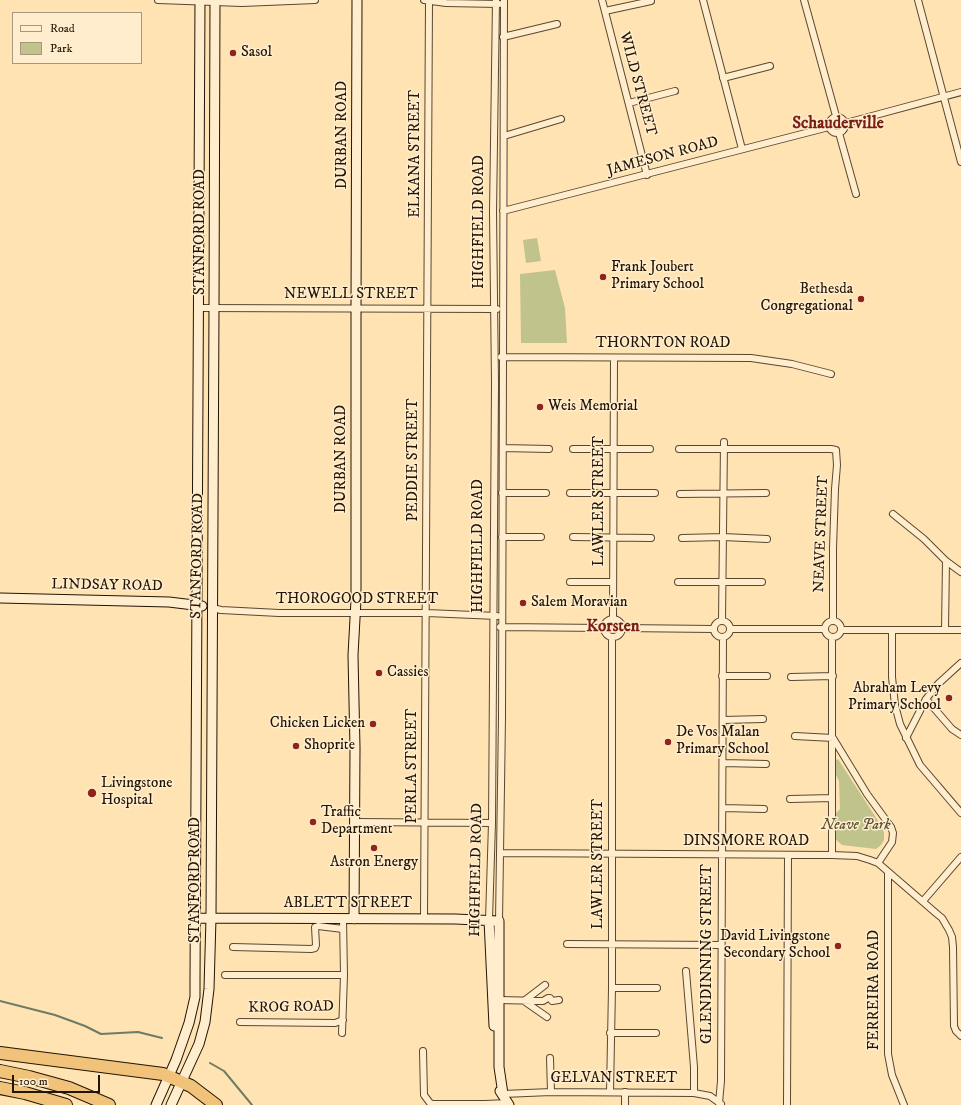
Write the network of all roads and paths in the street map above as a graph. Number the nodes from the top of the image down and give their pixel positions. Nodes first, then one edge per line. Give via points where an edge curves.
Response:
1 (158, 0) edge
2 (200, 0) edge
3 (315, 0) edge
4 (357, 0) edge
5 (602, 0) edge
6 (703, 0) edge
7 (804, 0) edge
8 (918, 0) edge
9 (215, 1) edge
10 (283, 1) edge
11 (427, 1) edge
12 (651, 1) edge
13 (496, 2) edge
14 (504, 2) edge
15 (605, 11) junction
16 (557, 24) dead end
17 (503, 37) junction
18 (770, 66) dead end
19 (723, 78) junction
20 (675, 91) dead end
21 (961, 92) edge
22 (943, 96) junction
23 (628, 103) junction
24 (836, 116) junction
25 (562, 119) dead end
26 (846, 123) junction
27 (829, 127) junction
28 (839, 133) junction
29 (504, 136) junction
30 (742, 149) junction
31 (960, 152) edge
32 (961, 162) edge
33 (647, 175) junction
34 (856, 194) dead end
35 (504, 211) junction
36 (199, 308) junction
37 (214, 308) junction
38 (356, 308) junction
39 (428, 308) junction
40 (494, 308) junction
41 (503, 309) junction
42 (494, 357) junction
43 (503, 357) junction
44 (614, 358) junction
45 (831, 374) dead end
46 (724, 442) dead end
47 (503, 448) junction
48 (549, 449) dead end
49 (573, 449) dead end
50 (614, 449) junction
51 (650, 449) dead end
52 (679, 449) dead end
53 (723, 450) junction
54 (502, 493) junction
55 (546, 493) dead end
56 (570, 493) dead end
57 (655, 493) dead end
58 (766, 493) dead end
59 (614, 494) junction
60 (680, 494) dead end
61 (724, 494) junction
62 (894, 514) dead end
63 (502, 537) junction
64 (541, 537) dead end
65 (573, 537) dead end
66 (723, 537) junction
67 (613, 538) junction
68 (651, 538) dead end
69 (682, 538) dead end
70 (767, 539) dead end
71 (946, 561) junction
72 (961, 572) edge
73 (570, 582) dead end
74 (613, 582) junction
75 (678, 582) dead end
76 (723, 582) junction
77 (762, 582) dead end
78 (0, 598) edge
79 (198, 605) junction
80 (212, 608) junction
81 (355, 614) junction
82 (427, 614) junction
83 (493, 615) junction
84 (502, 616) junction
85 (613, 620) junction
86 (722, 621) junction
87 (833, 621) junction
88 (493, 626) junction
89 (502, 628) junction
90 (604, 628) junction
91 (621, 628) junction
92 (714, 629) junction
93 (730, 629) junction
94 (825, 629) junction
95 (842, 630) junction
96 (892, 630) junction
97 (945, 630) junction
98 (961, 630) edge
99 (612, 637) junction
100 (723, 637) junction
101 (832, 638) junction
102 (493, 662) junction
103 (502, 662) junction
104 (961, 663) edge
105 (722, 676) junction
106 (767, 676) dead end
107 (833, 676) junction
108 (791, 677) dead end
109 (926, 699) junction
110 (763, 719) dead end
111 (723, 720) junction
112 (961, 735) edge
113 (795, 736) dead end
114 (833, 738) junction
115 (906, 738) junction
116 (723, 763) junction
117 (766, 764) dead end
118 (832, 798) junction
119 (790, 799) dead end
120 (958, 806) edge
121 (723, 808) junction
122 (764, 809) dead end
123 (961, 813) edge
124 (354, 822) junction
125 (425, 822) junction
126 (492, 823) junction
127 (501, 853) junction
128 (612, 854) junction
129 (722, 855) junction
130 (788, 855) junction
131 (832, 855) junction
132 (961, 857) edge
133 (878, 863) junction
134 (888, 872) junction
135 (923, 902) junction
136 (196, 918) junction
137 (211, 918) junction
138 (424, 918) junction
139 (354, 919) junction
140 (489, 920) junction
141 (499, 921) junction
142 (343, 924) junction
143 (567, 944) dead end
144 (612, 944) junction
145 (721, 945) junction
146 (233, 947) dead end
147 (686, 971) dead end
148 (225, 974) dead end
149 (344, 975) junction
150 (545, 985) dead end
151 (612, 988) junction
152 (657, 988) dead end
153 (500, 1000) junction
154 (524, 1001) junction
155 (555, 1001) dead end
156 (547, 1017) dead end
157 (343, 1020) junction
158 (240, 1022) dead end
159 (342, 1033) dead end
160 (610, 1033) junction
161 (656, 1033) dead end
162 (961, 1036) edge
163 (423, 1051) dead end
164 (0, 1053) edge
165 (550, 1058) dead end
166 (0, 1071) edge
167 (169, 1076) junction
168 (182, 1082) junction
169 (0, 1088) edge
170 (502, 1092) junction
171 (551, 1092) junction
172 (610, 1092) junction
173 (625, 1092) junction
174 (694, 1093) junction
175 (509, 1104) edge
176 (721, 1104) edge
177 (66, 1105) edge
178 (109, 1105) edge
179 (156, 1105) edge
180 (171, 1105) edge
181 (216, 1105) edge
182 (625, 1105) edge
183 (787, 1105) edge
184 (904, 1105) edge

1 - 2 street
2 - 9 street
2 - 36 main road, STANFORD ROAD
3 - 10 street
4 - 38 main road, DURBAN ROAD
5 - 15 street, WILD STREET
6 - 19 street
7 - 24 street
8 - 22 street
9 - 10 street
9 - 37 main road, STANFORD ROAD
11 - 13 street via 460,4
11 - 39 street, ELKANA STREET
12 - 15 street
13 - 14 street
13 - 40 street, HIGHFIELD ROAD
14 - 17 street, HIGHFIELD ROAD
15 - 23 street, WILD STREET
16 - 17 street
17 - 29 street, HIGHFIELD ROAD
18 - 19 street
19 - 30 street
20 - 23 street
21 - 22 street
22 - 26 street
22 - 31 street
23 - 33 street, WILD STREET
24 - 26 street
24 - 27 street via 829,122
25 - 29 street
26 - 28 street via 843,131
27 - 28 street via 834,133
27 - 30 street, JAMESON ROAD
28 - 34 street
29 - 35 street, HIGHFIELD ROAD
30 - 33 street, JAMESON ROAD
31 - 32 street
33 - 35 street, JAMESON ROAD
35 - 41 street, HIGHFIELD ROAD
36 - 37 street, NEWELL STREET
36 - 79 main road, STANFORD ROAD
37 - 38 street, NEWELL STREET
37 - 80 main road, STANFORD ROAD
38 - 39 street, NEWELL STREET
38 - 81 main road, DURBAN ROAD
39 - 40 street, NEWELL STREET
39 - 82 street, PEDDIE STREET
40 - 41 street, NEWELL STREET
40 - 42 street, HIGHFIELD ROAD
41 - 43 street, HIGHFIELD ROAD
42 - 43 street, THORNTON ROAD
42 - 83 street, HIGHFIELD ROAD
43 - 44 street, THORNTON ROAD
43 - 47 street, HIGHFIELD ROAD
44 - 45 street, THORNTON ROAD via 751,358 792,364
44 - 50 street, LAWLER STREET
46 - 53 street
47 - 48 street
47 - 54 street, HIGHFIELD ROAD
49 - 50 street
50 - 51 street
50 - 59 street, LAWLER STREET
52 - 53 street
53 - 61 street
53 - 87 street, NEAVE STREET via 836,451
54 - 55 street
54 - 63 street, HIGHFIELD ROAD
56 - 59 street
57 - 59 street
58 - 61 street
59 - 67 street, LAWLER STREET
60 - 61 street
61 - 66 street
62 - 71 street
63 - 64 street
63 - 84 street, HIGHFIELD ROAD
65 - 67 street
66 - 69 street
66 - 70 street
66 - 76 street
67 - 68 street
67 - 74 street, LAWLER STREET
71 - 72 street
71 - 97 street
73 - 74 street
74 - 85 street, LAWLER STREET
75 - 76 street
76 - 77 street
76 - 86 street
78 - 79 main road, LINDSAY ROAD
79 - 80 main road, LINDSAY ROAD
79 - 136 main road, STANFORD ROAD
80 - 81 street, THOROGOOD STREET via 279,613
80 - 137 main road, STANFORD ROAD
81 - 82 street, THOROGOOD STREET
81 - 124 main road, DURBAN ROAD
82 - 83 street, THOROGOOD STREET
82 - 125 street, PERLA STREET
83 - 84 street, THOROGOOD STREET
83 - 88 street, HIGHFIELD ROAD
84 - 89 street, HIGHFIELD ROAD
85 - 90 street via 607,622
85 - 91 street via 618,621
86 - 92 street via 717,623
86 - 93 street via 728,624
87 - 94 street via 827,623
87 - 95 street via 840,625
88 - 89 street
88 - 102 street, HIGHFIELD ROAD
89 - 90 street
89 - 103 street, HIGHFIELD ROAD
90 - 99 street via 606,634
91 - 92 street
91 - 99 street via 619,634
92 - 100 street via 717,635
93 - 94 street
93 - 100 street
94 - 101 street
95 - 96 street
95 - 101 street via 838,637
96 - 97 street
96 - 115 street via 895,705
97 - 98 street
99 - 128 street, LAWLER STREET
100 - 105 street, GLENDINNING STREET
101 - 107 street
102 - 103 street
102 - 126 street, HIGHFIELD ROAD
103 - 127 street, HIGHFIELD ROAD
104 - 109 street
105 - 106 street
105 - 111 street, GLENDINNING STREET
107 - 108 street
107 - 114 street
109 - 112 street
109 - 115 street
110 - 111 street
111 - 116 street, GLENDINNING STREET
113 - 114 street
114 - 118 street
114 - 133 street via 892,830 892,842
115 - 120 street via 920,765
116 - 117 street
116 - 121 street, GLENDINNING STREET
118 - 119 street
118 - 131 street
120 - 123 street
121 - 122 street
121 - 129 street, GLENDINNING STREET
124 - 125 street
124 - 139 main road, DURBAN ROAD
125 - 126 street
125 - 138 street, PERLA STREET
126 - 140 street, HIGHFIELD ROAD
127 - 128 street, DINSMORE ROAD
127 - 141 street, HIGHFIELD ROAD
128 - 129 street, DINSMORE ROAD
128 - 144 street, LAWLER STREET
129 - 130 street, DINSMORE ROAD
129 - 145 street, GLENDINNING STREET
130 - 131 street, DINSMORE ROAD
130 - 183 street
131 - 133 street, DINSMORE ROAD via 857,856
132 - 135 street
133 - 134 street, DINSMORE ROAD
134 - 135 street, DINSMORE ROAD
134 - 184 street, FERREIRA ROAD via 888,1054 892,1075
135 - 162 street, DINSMORE ROAD via 942,918 952,937 954,1026
136 - 137 main road, ABLETT STREET
136 - 167 main road, STANFORD ROAD via 195,997 189,1024
137 - 142 main road, ABLETT STREET
137 - 168 main road, STANFORD ROAD via 209,990 205,1022 196,1053
138 - 139 main road, ABLETT STREET
138 - 140 main road, ABLETT STREET
139 - 142 main road, ABLETT STREET
140 - 141 main road, ABLETT STREET
140 - 170 main road, HIGHFIELD ROAD via 494,1060 496,1077
141 - 153 main road, HIGHFIELD ROAD
142 - 146 street via 314,927 316,945 311,949
142 - 149 street
143 - 144 street
144 - 145 street
144 - 151 street, LAWLER STREET
145 - 176 street, GLENDINNING STREET
147 - 174 street
148 - 149 street
149 - 157 street
150 - 154 street
151 - 152 street
151 - 160 street, LAWLER STREET
153 - 154 street
153 - 170 main road, HIGHFIELD ROAD via 499,1068
154 - 155 street via 543,1001 548,1005
154 - 156 street
157 - 158 street, KROG ROAD via 335,1023
157 - 159 street
160 - 161 street
160 - 172 street, LAWLER STREET
163 - 175 street via 424,1095 430,1103
164 - 167 highway
165 - 171 street
166 - 178 highway via 69,1088
167 - 168 highway
167 - 179 main road, STANFORD ROAD
168 - 180 main road, STANFORD ROAD
168 - 181 highway
169 - 177 highway
170 - 171 street, GELVAN STREET
170 - 175 main road
171 - 172 street, GELVAN STREET
172 - 173 street, GELVAN STREET
173 - 174 street, GELVAN STREET
173 - 182 street
174 - 176 street, GELVAN STREET via 710,1096

